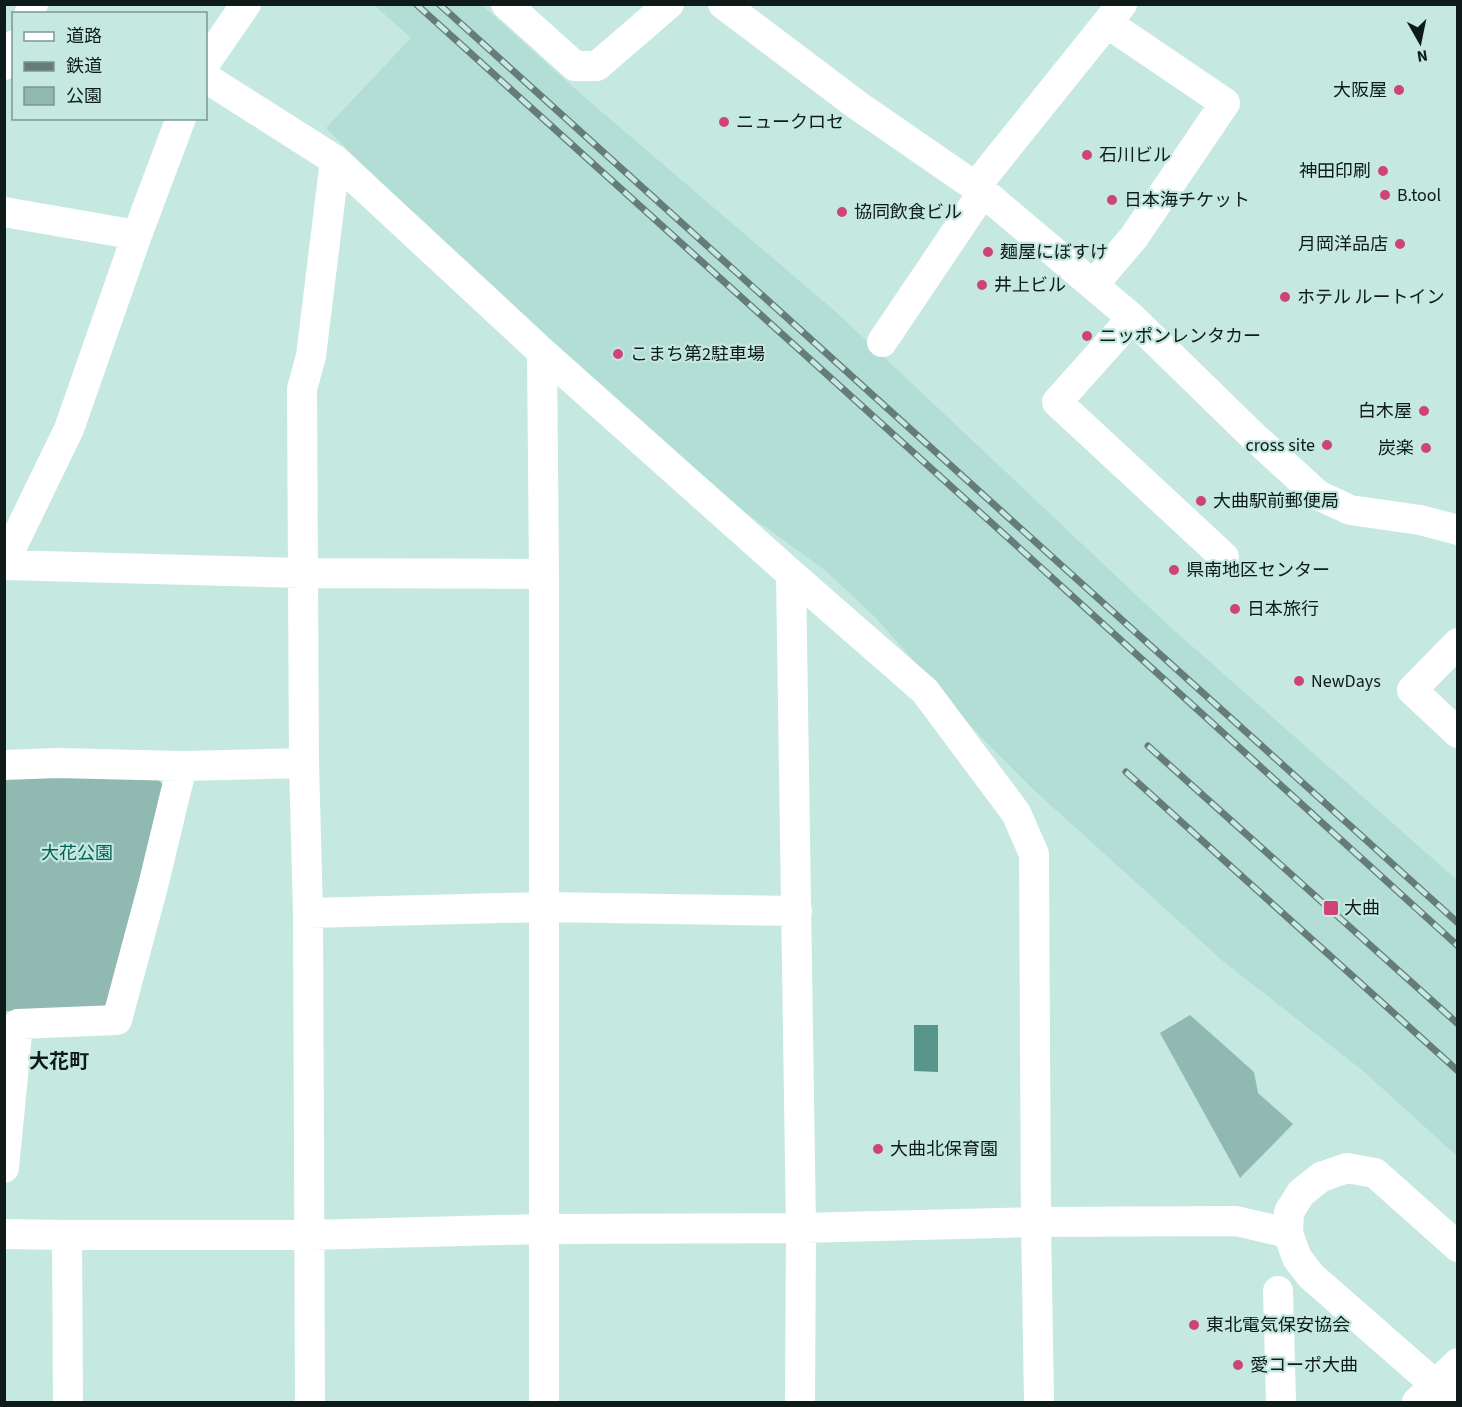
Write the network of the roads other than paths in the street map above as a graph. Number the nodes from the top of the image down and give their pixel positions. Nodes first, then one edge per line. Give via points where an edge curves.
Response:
1 (246, 4) edge
2 (506, 4) edge
3 (669, 4) edge
4 (731, 7) edge
5 (1115, 14) edge
6 (12, 49) edge
7 (207, 61) edge
8 (4, 65) edge
9 (207, 79) edge
10 (180, 120) edge
11 (335, 160) junction
12 (980, 189) junction
13 (4, 212) edge
14 (137, 235) junction
15 (1094, 284) junction
16 (1132, 318) junction
17 (882, 342) dead end
18 (542, 352) junction
19 (1458, 530) edge
20 (1224, 556) dead end
21 (4, 564) edge
22 (303, 573) junction
23 (544, 574) junction
24 (791, 574) junction
25 (1458, 643) edge
26 (1458, 733) edge
27 (304, 763) junction
28 (4, 765) edge
29 (183, 766) junction
30 (543, 907) junction
31 (797, 910) junction
32 (308, 913) junction
33 (11, 1024) edge
34 (4, 1168) edge
35 (1036, 1222) junction
36 (801, 1228) junction
37 (543, 1229) junction
38 (1288, 1233) junction
39 (4, 1234) edge
40 (67, 1235) junction
41 (308, 1235) junction
42 (1458, 1247) edge
43 (1278, 1291) dead end
44 (1458, 1363) edge
45 (1436, 1397) edge
46 (68, 1402) edge
47 (310, 1402) edge
48 (544, 1402) edge
49 (801, 1402) edge
50 (1039, 1402) edge
51 (1281, 1402) edge

1 - 7 street
2 - 3 street via 575,66 597,66
4 - 12 street via 857,105
5 - 12 street
5 - 15 street via 1225,103 1134,237
6 - 8 street
9 - 11 street
10 - 14 street
11 - 18 street
11 - 22 street via 311,356 302,389
12 - 15 street
12 - 17 street
13 - 14 street
14 - 21 street via 69,429
15 - 16 street
16 - 19 street via 1318,495 1350,510
16 - 20 street via 1057,402
18 - 23 street
18 - 24 street
21 - 22 street
22 - 23 street
22 - 27 street
23 - 30 street
24 - 31 street
24 - 35 street via 925,691 1016,813 1034,854
25 - 26 street via 1412,690
27 - 29 street
27 - 32 street
28 - 29 street
29 - 33 street via 117,1020
30 - 31 street
30 - 32 street
30 - 37 street
31 - 36 street
32 - 41 street
33 - 34 street
35 - 36 street
35 - 38 street via 1236,1221
35 - 50 street
36 - 37 street
36 - 49 street
37 - 41 street
37 - 48 street
38 - 42 street via 1289,1212 1301,1193 1321,1177 1347,1168 1375,1173
38 - 45 street via 1297,1258 1311,1276
39 - 40 street
40 - 41 street
40 - 46 street
41 - 47 street
43 - 51 street
44 - 45 street

